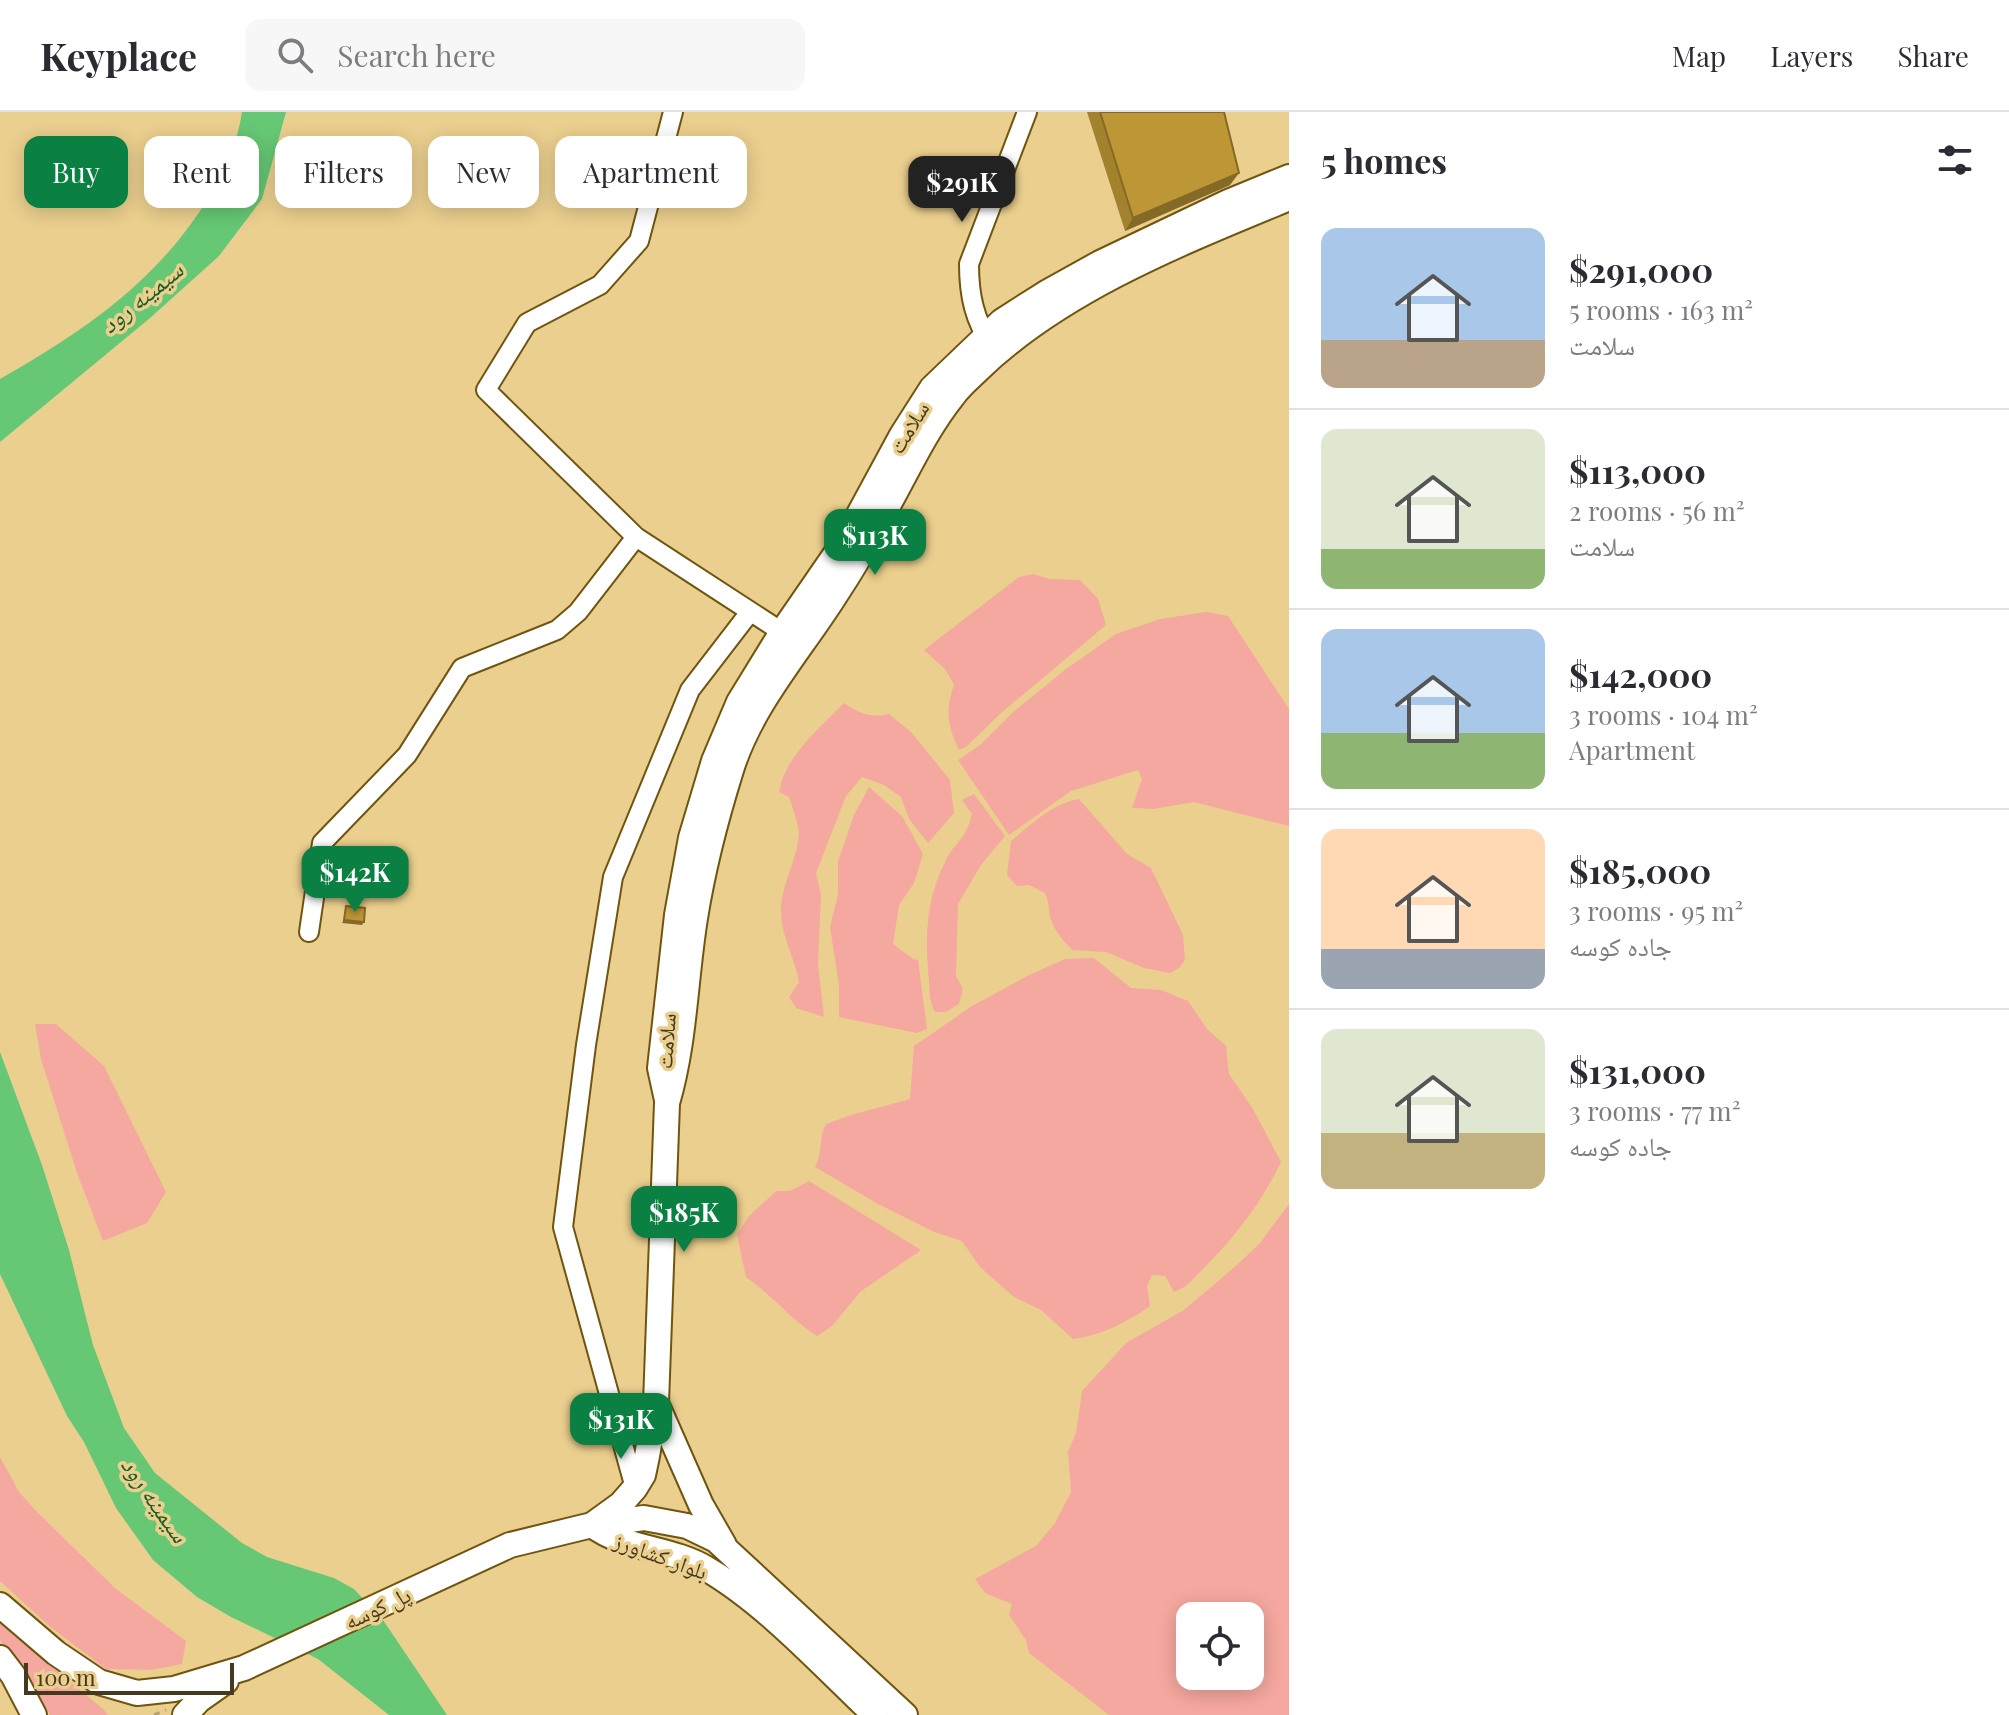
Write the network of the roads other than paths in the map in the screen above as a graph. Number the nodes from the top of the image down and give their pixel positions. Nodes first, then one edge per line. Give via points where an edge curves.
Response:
1 (673, 112) edge
2 (1027, 112) edge
3 (1289, 177) edge
4 (1289, 198) edge
5 (988, 255) dead end
6 (969, 264) junction
7 (991, 344) junction
8 (636, 537) junction
9 (750, 612) junction
10 (790, 638) junction
11 (309, 932) dead end
12 (656, 1403) junction
13 (635, 1488) junction
14 (592, 1525) junction
15 (726, 1548) junction
16 (709, 1570) junction
17 (0, 1605) edge
18 (0, 1658) edge
19 (244, 1668) junction
20 (34, 1715) edge
21 (185, 1715) edge
22 (875, 1715) edge
23 (905, 1715) edge

1 - 8 street via 639,241 600,285 527,323 486,390
2 - 6 street
3 - 7 main road, سلامت via 1046,293 1002,321
4 - 7 main road, سلامت via 1210,231
5 - 6 street
6 - 7 street via 977,320
7 - 10 main road, سلامت via 932,388
8 - 9 street
8 - 11 street via 578,612 557,630 462,668 407,755 322,843
9 - 10 street
9 - 13 street via 690,690 613,877 584,1060 563,1227
10 - 12 main road, سلامت via 739,702 714,761 691,838 677,915 660,1068 667,1103
12 - 13 main road, سلامت via 643,1475
12 - 15 main road
13 - 14 main road
14 - 15 main road, بلوار کشاورز via 644,1518 687,1526
14 - 16 main road, بلوار کشاورز via 613,1538
14 - 19 main road, پل کوسه via 510,1545
15 - 16 main road
15 - 23 main road, بلوار کشاورز
16 - 22 main road, بلوار کشاورز via 752,1600
17 - 19 main road via 56,1653 99,1682 121,1689 174,1689
18 - 20 main road
19 - 21 main road

